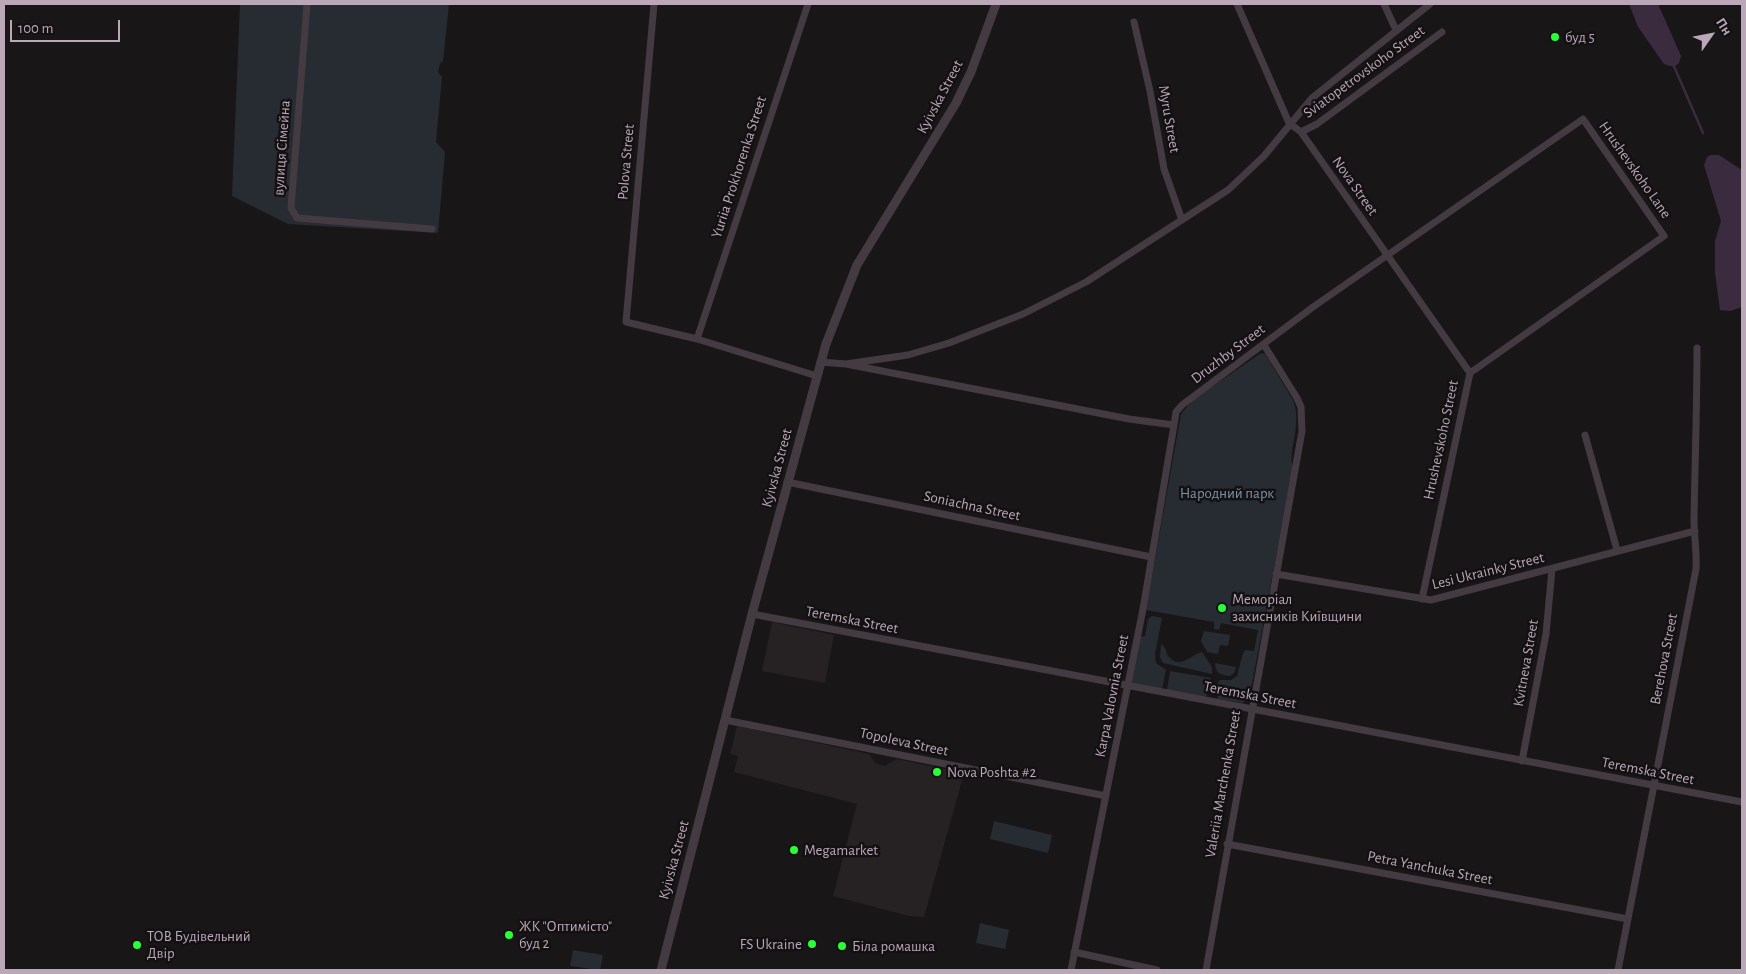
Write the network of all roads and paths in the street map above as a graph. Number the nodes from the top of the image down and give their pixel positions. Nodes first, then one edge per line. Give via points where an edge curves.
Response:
1 (307, 4) edge
2 (654, 4) edge
3 (808, 4) edge
4 (996, 4) edge
5 (1238, 4) edge
6 (1384, 4) edge
7 (1430, 4) edge
8 (1134, 22) dead end
9 (1396, 30) junction
10 (1442, 32) dead end
11 (1583, 119) joint
12 (1290, 123) junction
13 (1300, 132) junction
14 (1182, 220) junction
15 (432, 229) dead end
16 (1664, 236) joint
17 (1386, 256) junction
18 (697, 339) junction
19 (1264, 345) junction
20 (1697, 348) dead end
21 (820, 362) junction
22 (846, 364) junction
23 (1470, 373) junction
24 (816, 376) junction
25 (1174, 425) junction
26 (1585, 435) dead end
27 (787, 482) junction
28 (1695, 531) junction
29 (1617, 550) junction
30 (1151, 557) junction
31 (1552, 569) junction
32 (1276, 574) junction
33 (1422, 599) junction
34 (752, 614) junction
35 (1127, 686) junction
36 (1250, 709) junction
37 (725, 720) junction
38 (1522, 761) junction
39 (1654, 787) junction
40 (1106, 796) junction
41 (1742, 802) edge
42 (1227, 844) junction
43 (1628, 919) junction
44 (1074, 952) junction
45 (660, 970) edge
46 (1071, 970) edge
47 (1157, 970) edge
48 (1206, 970) edge
49 (1618, 970) edge

1 - 15 street, вулиця Сімейна via 291,208 297,218
2 - 18 street, Polova Street via 626,322
3 - 18 street, Yuriia Prokhorenka Street
4 - 21 street, Kyivska Street via 956,103 857,265
5 - 12 street, Nova Street
6 - 9 street
7 - 9 street, Sviatopetrovskoho Street
8 - 14 street, Myru Street via 1164,169
9 - 12 street, Sviatopetrovskoho Street via 1326,85
10 - 13 street, Sviatopetrovskoho Street via 1317,124
11 - 16 street, Hrushevskoho Lane
11 - 17 street, Druzhby Street
12 - 13 street, Nova Street
12 - 14 street, Sviatopetrovskoho Street via 1247,174
13 - 17 street, Nova Street
14 - 22 street, Sviatopetrovskoho Street via 1086,282 1023,314 908,355
16 - 23 street, Hrushevskoho Street
17 - 19 street, Druzhby Street
17 - 23 street, Nova Street
18 - 24 street
19 - 25 street, Druzhby Street via 1182,405 1176,412
19 - 32 street, Valeriia Marchenka Street via 1297,398 1302,419 1297,467
20 - 28 street, Berehova Street
21 - 22 street
21 - 24 street, Kyivska Street
22 - 25 street
23 - 33 street, Hrushevskoho Street
24 - 27 street, Kyivska Street
25 - 30 street, Karpa Valovnia Street
26 - 29 street
27 - 30 street, Soniachna Street
27 - 34 street, Kyivska Street
28 - 29 street, Lesi Ukrainky Street
28 - 39 street, Berehova Street via 1696,568
29 - 31 street, Lesi Ukrainky Street
30 - 35 street, Karpa Valovnia Street
31 - 33 street, Lesi Ukrainky Street via 1439,598
31 - 38 street, Kvitneva Street via 1546,634
32 - 33 street, Lesi Ukrainky Street
32 - 36 street, Valeriia Marchenka Street
34 - 35 street, Teremska Street
34 - 37 street, Kyivska Street
35 - 36 street, Teremska Street
35 - 40 street, Karpa Valovnia Street
36 - 38 street, Teremska Street
36 - 42 street, Valeriia Marchenka Street
37 - 40 street, Topoleva Street
37 - 45 street, Kyivska Street
38 - 39 street, Teremska Street
39 - 41 street, Teremska Street
39 - 43 street, Berehova Street
40 - 44 street, Karpa Valovnia Street
42 - 43 street, Petra Yanchuka Street
42 - 48 street, Valeriia Marchenka Street
43 - 49 street, Berehova Street
44 - 46 street, Karpa Valovnia Street
44 - 47 street

